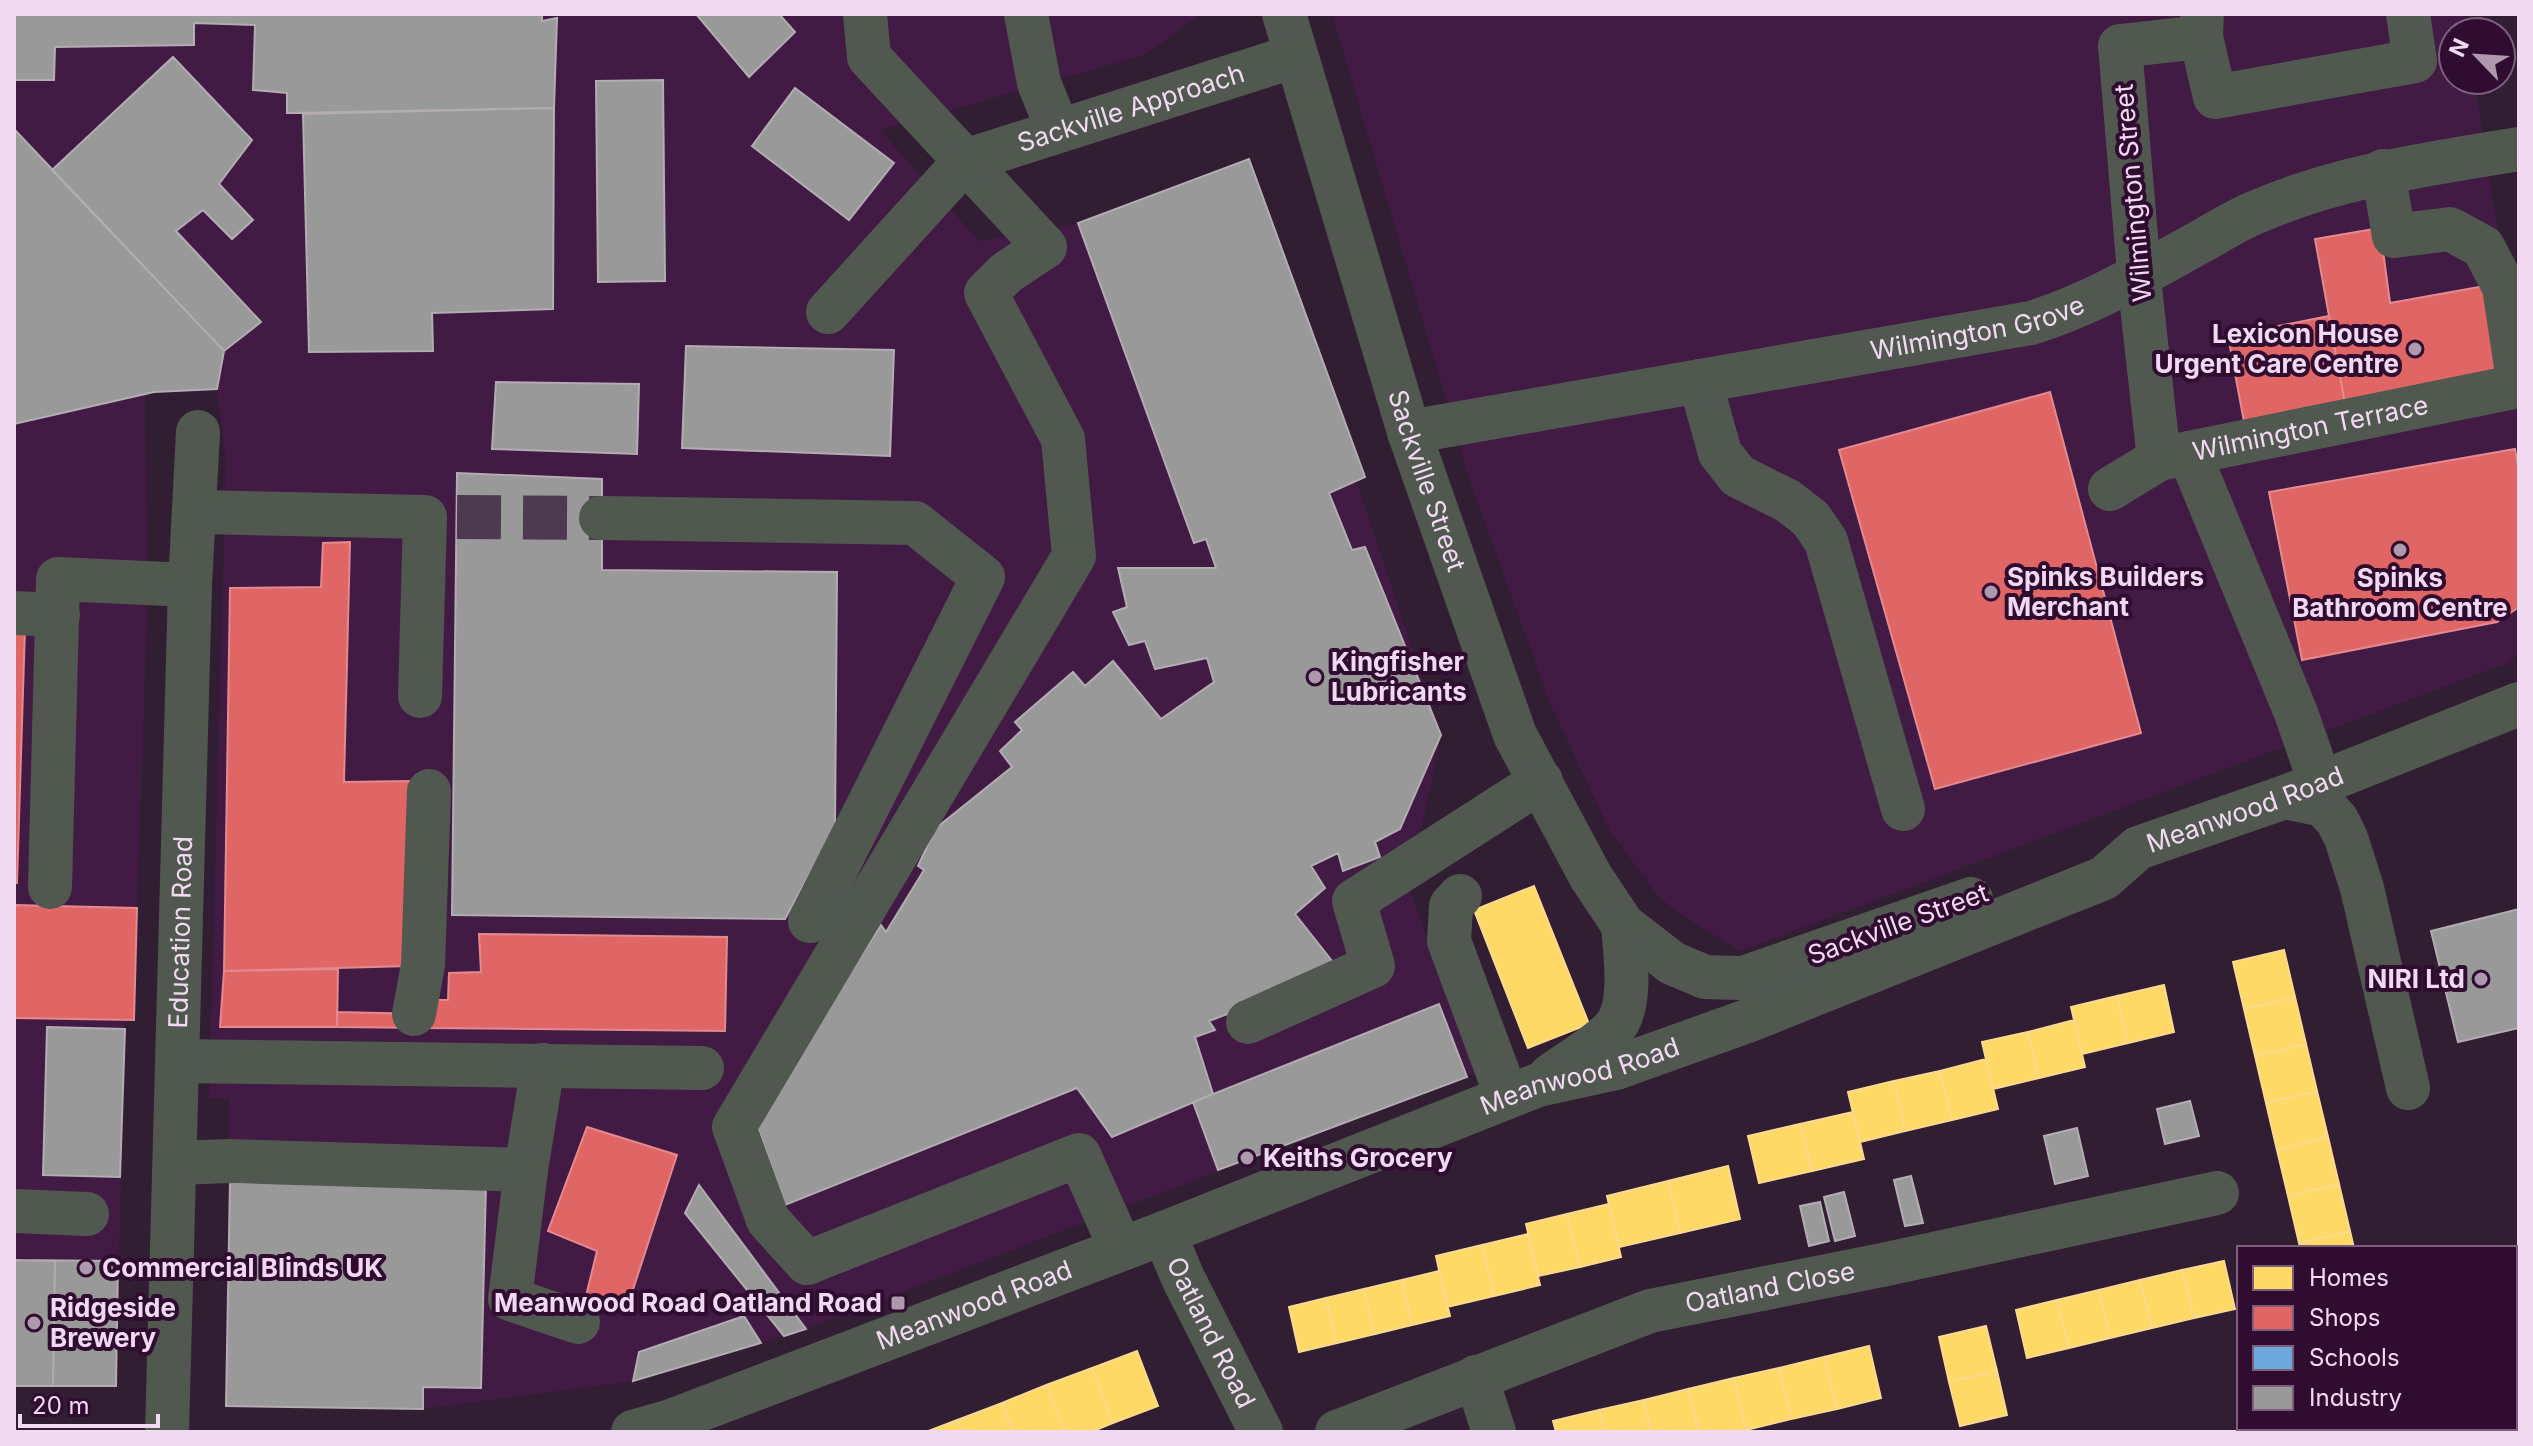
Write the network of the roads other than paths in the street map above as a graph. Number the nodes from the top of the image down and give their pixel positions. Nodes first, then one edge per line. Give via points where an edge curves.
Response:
1 (865, 14) edge
2 (1026, 14) edge
3 (1284, 14) edge
4 (2408, 14) edge
5 (2202, 26) edge
6 (1295, 56) junction
7 (1058, 130) junction
8 (2519, 149) edge
9 (965, 161) junction
10 (2383, 171) junction
11 (2139, 276) junction
12 (828, 312) dead end
13 (1700, 381) junction
14 (2519, 386) edge
15 (198, 432) dead end
16 (1409, 432) junction
17 (2174, 456) junction
18 (2110, 489) dead end
19 (196, 512) junction
20 (601, 518) tunnel mouth
21 (190, 585) junction
22 (14, 613) edge
23 (58, 615) junction
24 (420, 696) dead end
25 (2519, 704) edge
26 (1541, 781) junction
27 (2303, 789) junction
28 (429, 791) dead end
29 (1903, 809) dead end
30 (2138, 848) junction
31 (50, 887) dead end
32 (1460, 896) dead end
33 (810, 921) dead end
34 (1623, 925) junction
35 (1248, 1022) dead end
36 (414, 1035) junction
37 (179, 1061) junction
38 (543, 1065) junction
39 (702, 1068) dead end
40 (2408, 1088) dead end
41 (1522, 1091) junction
42 (176, 1163) junction
43 (526, 1170) junction
44 (2217, 1193) dead end
45 (14, 1211) edge
46 (87, 1214) dead end
47 (1164, 1233) junction
48 (1121, 1249) junction
49 (578, 1322) dead end
50 (1476, 1377) junction
51 (642, 1431) edge
52 (167, 1432) edge
53 (1261, 1432) edge
54 (1337, 1432) edge
55 (1494, 1432) edge

1 - 9 street via 869,57
2 - 7 street via 1039,83
3 - 6 street, Sackville Street
4 - 5 street via 2415,61 2215,97
5 - 11 street, Wilmington Street via 2120,46
6 - 7 street, Sackville Approach
6 - 16 street, Sackville Street
7 - 9 street, Sackville Approach
8 - 10 street, Wilmington Grove
9 - 12 street
9 - 48 street via 1045,247 986,293 1063,439 1074,556 734,1127 768,1220 807,1263 1079,1155
10 - 11 street, Wilmington Grove via 2251,214
10 - 14 street via 2394,236 2450,229 2483,247 2504,287
11 - 13 street, Wilmington Grove via 2031,323
11 - 17 street, Wilmington Street
13 - 16 street, Wilmington Grove
13 - 29 street via 1720,453 1738,476 1788,501 1811,519 1826,541
14 - 17 street, Wilmington Terrace
15 - 19 street, Education Road
16 - 26 street, Sackville Street via 1515,735
17 - 18 street, Wilmington Terrace
17 - 27 street, Wilmington Street via 2296,713
19 - 21 street, Education Road
19 - 24 street via 441,517
20 - 33 street via 915,523 983,577
21 - 23 street via 58,579
21 - 37 street, Education Road
22 - 23 street
23 - 31 street
25 - 27 street, Meanwood Road
26 - 34 street, Sackville Street via 1591,877
26 - 35 street via 1354,901 1373,966
27 - 30 street, Meanwood Road
27 - 40 street via 2337,820 2346,838
28 - 36 street via 423,965
30 - 34 street, Sackville Street via 2096,855 1743,978 1705,977 1672,963
30 - 41 street, Meanwood Road via 2104,878 1750,1020 1616,1068
32 - 41 street via 1451,906 1449,941
34 - 41 street, Sackville Street via 1624,1005 1614,1029
36 - 37 street
36 - 38 street
37 - 42 street, Education Road
38 - 39 street
38 - 43 street
41 - 47 street, Meanwood Road
42 - 43 street
42 - 52 street, Education Road
43 - 49 street via 510,1299
44 - 50 street, Oatland Close via 1650,1311
45 - 46 street
47 - 48 street, Meanwood Road
47 - 53 street, Oatland Road
48 - 51 street, Meanwood Road
50 - 54 street, Oatland Close
50 - 55 street

